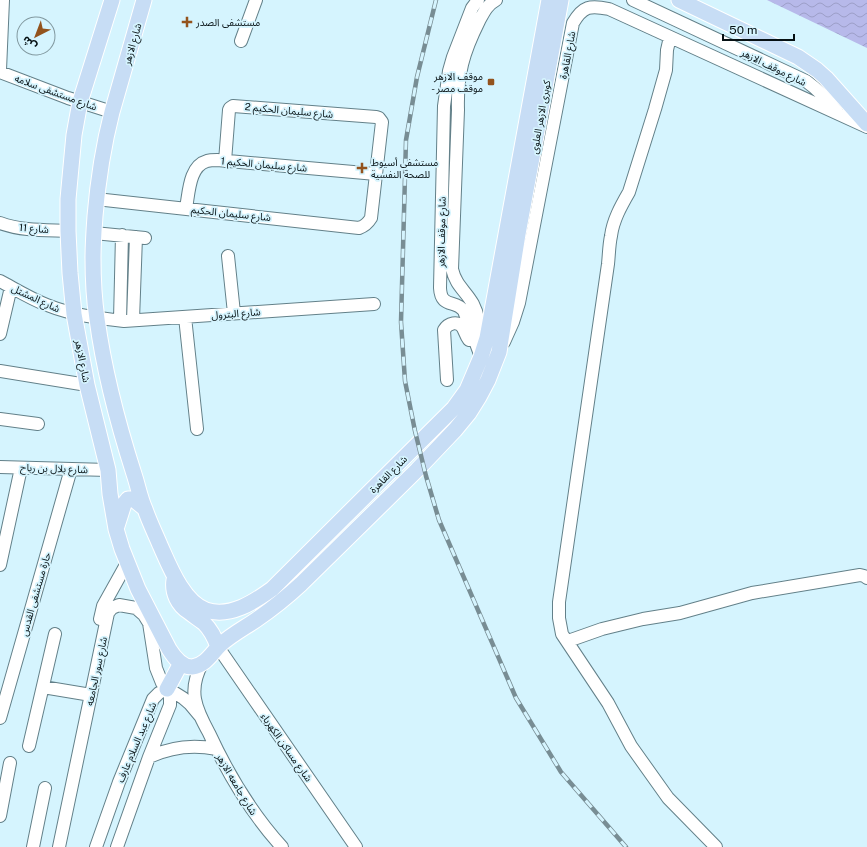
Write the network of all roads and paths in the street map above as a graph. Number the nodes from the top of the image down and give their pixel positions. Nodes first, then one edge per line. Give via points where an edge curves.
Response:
1 (3, 0) edge
2 (112, 0) edge
3 (144, 0) edge
4 (256, 0) edge
5 (478, 0) edge
6 (496, 0) edge
7 (549, 0) edge
8 (561, 0) edge
9 (633, 0) edge
10 (680, 0) edge
11 (670, 37) junction
12 (241, 41) dead end
13 (0, 71) edge
14 (453, 84) junction
15 (80, 102) junction
16 (112, 112) junction
17 (840, 115) junction
18 (867, 126) edge
19 (225, 161) junction
20 (376, 174) junction
21 (96, 198) junction
22 (442, 205) junction
23 (454, 205) junction
24 (186, 208) junction
25 (0, 223) edge
26 (68, 231) junction
27 (513, 231) junction
28 (94, 233) junction
29 (122, 236) junction
30 (228, 256) dead end
31 (0, 281) edge
32 (11, 287) junction
33 (374, 304) dead end
34 (74, 314) junction
35 (234, 314) junction
36 (185, 317) junction
37 (97, 318) junction
38 (120, 320) junction
39 (133, 320) junction
40 (0, 334) edge
41 (499, 352) junction
42 (481, 357) junction
43 (0, 371) edge
44 (447, 380) dead end
45 (87, 385) junction
46 (0, 419) edge
47 (38, 424) dead end
48 (198, 429) dead end
49 (126, 450) junction
50 (0, 467) edge
51 (21, 468) junction
52 (71, 469) junction
53 (108, 470) junction
54 (144, 508) junction
55 (116, 529) junction
56 (127, 562) junction
57 (0, 565) edge
58 (174, 577) junction
59 (867, 578) edge
60 (55, 634) dead end
61 (568, 641) junction
62 (218, 647) junction
63 (181, 663) junction
64 (202, 664) junction
65 (43, 687) junction
66 (167, 689) junction
67 (85, 694) junction
68 (200, 716) junction
69 (0, 718) edge
70 (29, 746) dead end
71 (216, 749) junction
72 (149, 757) junction
73 (10, 764) dead end
74 (119, 782) junction
75 (45, 788) dead end
76 (138, 789) junction
77 (0, 816) edge
78 (33, 847) edge
79 (53, 847) edge
80 (59, 847) edge
81 (96, 847) edge
82 (117, 847) edge
83 (282, 847) edge
84 (356, 847) edge
85 (716, 847) edge

1 - 13 street
2 - 15 main road, شارع الازهر
3 - 16 main road, شارع الازهر
4 - 12 street
5 - 14 street, شارع موقف الازهر via 472,8 449,71
6 - 14 street via 486,8 473,32
7 - 27 main road, كوبرى الازهر العلوى
8 - 27 main road, كوبرى الازهر العلوى
9 - 17 street, شارع موقف الازهر via 806,81 824,96
10 - 18 main road via 798,57 826,78
11 - 17 street, شارع القاهرة
11 - 41 street, شارع القاهرة via 597,6 585,9 578,14 573,23 518,303 511,327
11 - 61 street via 666,70 655,108 629,192 611,236 559,602 562,634
13 - 15 street, شارع مستشفى سلامه
14 - 22 street, شارع موقف الازهر via 444,106
14 - 23 street via 458,110
15 - 16 street, شارع مستشفى سلامه
15 - 26 main road, شارع الازهر via 68,198
16 - 21 main road, شارع الازهر via 100,164
17 - 18 street, شارع القاهرة
19 - 20 street, شارع سليمان الحكيم 1
19 - 20 street, شارع سليمان الحكيم 2 via 229,110 233,106 379,118 382,122
19 - 24 street, شارع سليمان الحكيم 1 via 208,161 196,170 191,180
20 - 24 street, شارع سليمان الحكيم via 371,218 366,225 359,228
21 - 24 street, شارع سليمان الحكيم
21 - 28 main road, شارع الازهر
22 - 23 street
22 - 42 street, شارع موقف الازهر via 440,292 444,300 460,306 464,311
23 - 42 street via 452,269 455,280 469,298 479,322
25 - 26 street, شارع 11 via 13,227
26 - 34 main road, شارع الازهر
27 - 41 main road, شارع القاهرة
27 - 42 main road, شارع القاهرة
28 - 29 street
28 - 37 main road, شارع الازهر
29 - 38 street
29 - 39 street via 140,237
30 - 35 street
31 - 32 street, شارع المشتل
32 - 34 street, شارع المشتل via 46,305
32 - 40 street
33 - 35 street, شارع البترول
34 - 37 street, شارع المشتل
34 - 45 main road, شارع الازهر
35 - 36 street, شارع البترول
36 - 39 street, شارع البترول
36 - 48 street
37 - 38 street, شارع البترول
37 - 49 main road, شارع الازهر via 109,382
38 - 39 street, شارع البترول
41 - 62 main road, شارع القاهرة via 488,380 469,413 417,470 286,598
42 - 44 street via 461,326 455,323 448,325 444,330
42 - 58 main road, شارع القاهرة via 467,390 454,408 286,576 260,598 251,604 228,611 205,610 190,599
43 - 45 street
45 - 53 main road, شارع الازهر
46 - 47 street
49 - 53 main road via 120,471 115,473
49 - 54 main road, شارع الازهر
50 - 51 street, شارع بلال بن رباح
51 - 52 street, شارع بلال بن رباح
51 - 57 street
52 - 53 street, شارع بلال بن رباح
52 - 69 street, حارة مستشفى القدس
53 - 55 main road, شارع الازهر
54 - 55 main road via 133,499 128,499
54 - 58 main road, شارع الازهر
55 - 56 main road, شارع الازهر
56 - 63 main road, شارع الازهر via 169,649
56 - 67 street, شارع سور الجامعه via 103,606
58 - 62 main road via 177,600 209,629
59 - 61 street via 860,575 752,593 680,614 643,619 602,629
60 - 65 street
61 - 85 street via 658,786
62 - 64 main road
62 - 84 street, شارع مساكن الكهرباء
63 - 64 main road via 192,667
63 - 66 main road
64 - 68 street, شارع جامعه الازهر via 194,689
65 - 67 street
65 - 70 street
66 - 68 street, شارع جامعه الازهر via 183,698
66 - 72 street, شارع عبد السلام عارف via 170,704
66 - 74 street, شارع عبد السلام عارف via 153,699
66 - 80 street, شارع سور الجامعه via 156,668 149,623 144,615 136,608 119,605 112,608 108,613
67 - 79 street, شارع سور الجامعه
68 - 71 street, شارع جامعه الازهر
71 - 72 street via 198,746 178,747
71 - 83 street, شارع جامعه الازهر via 247,803
72 - 76 street, شارع عبد السلام عارف
73 - 77 street
74 - 76 street
74 - 81 street, شارع عبد السلام عارف
75 - 78 street
76 - 82 street, شارع عبد السلام عارف

